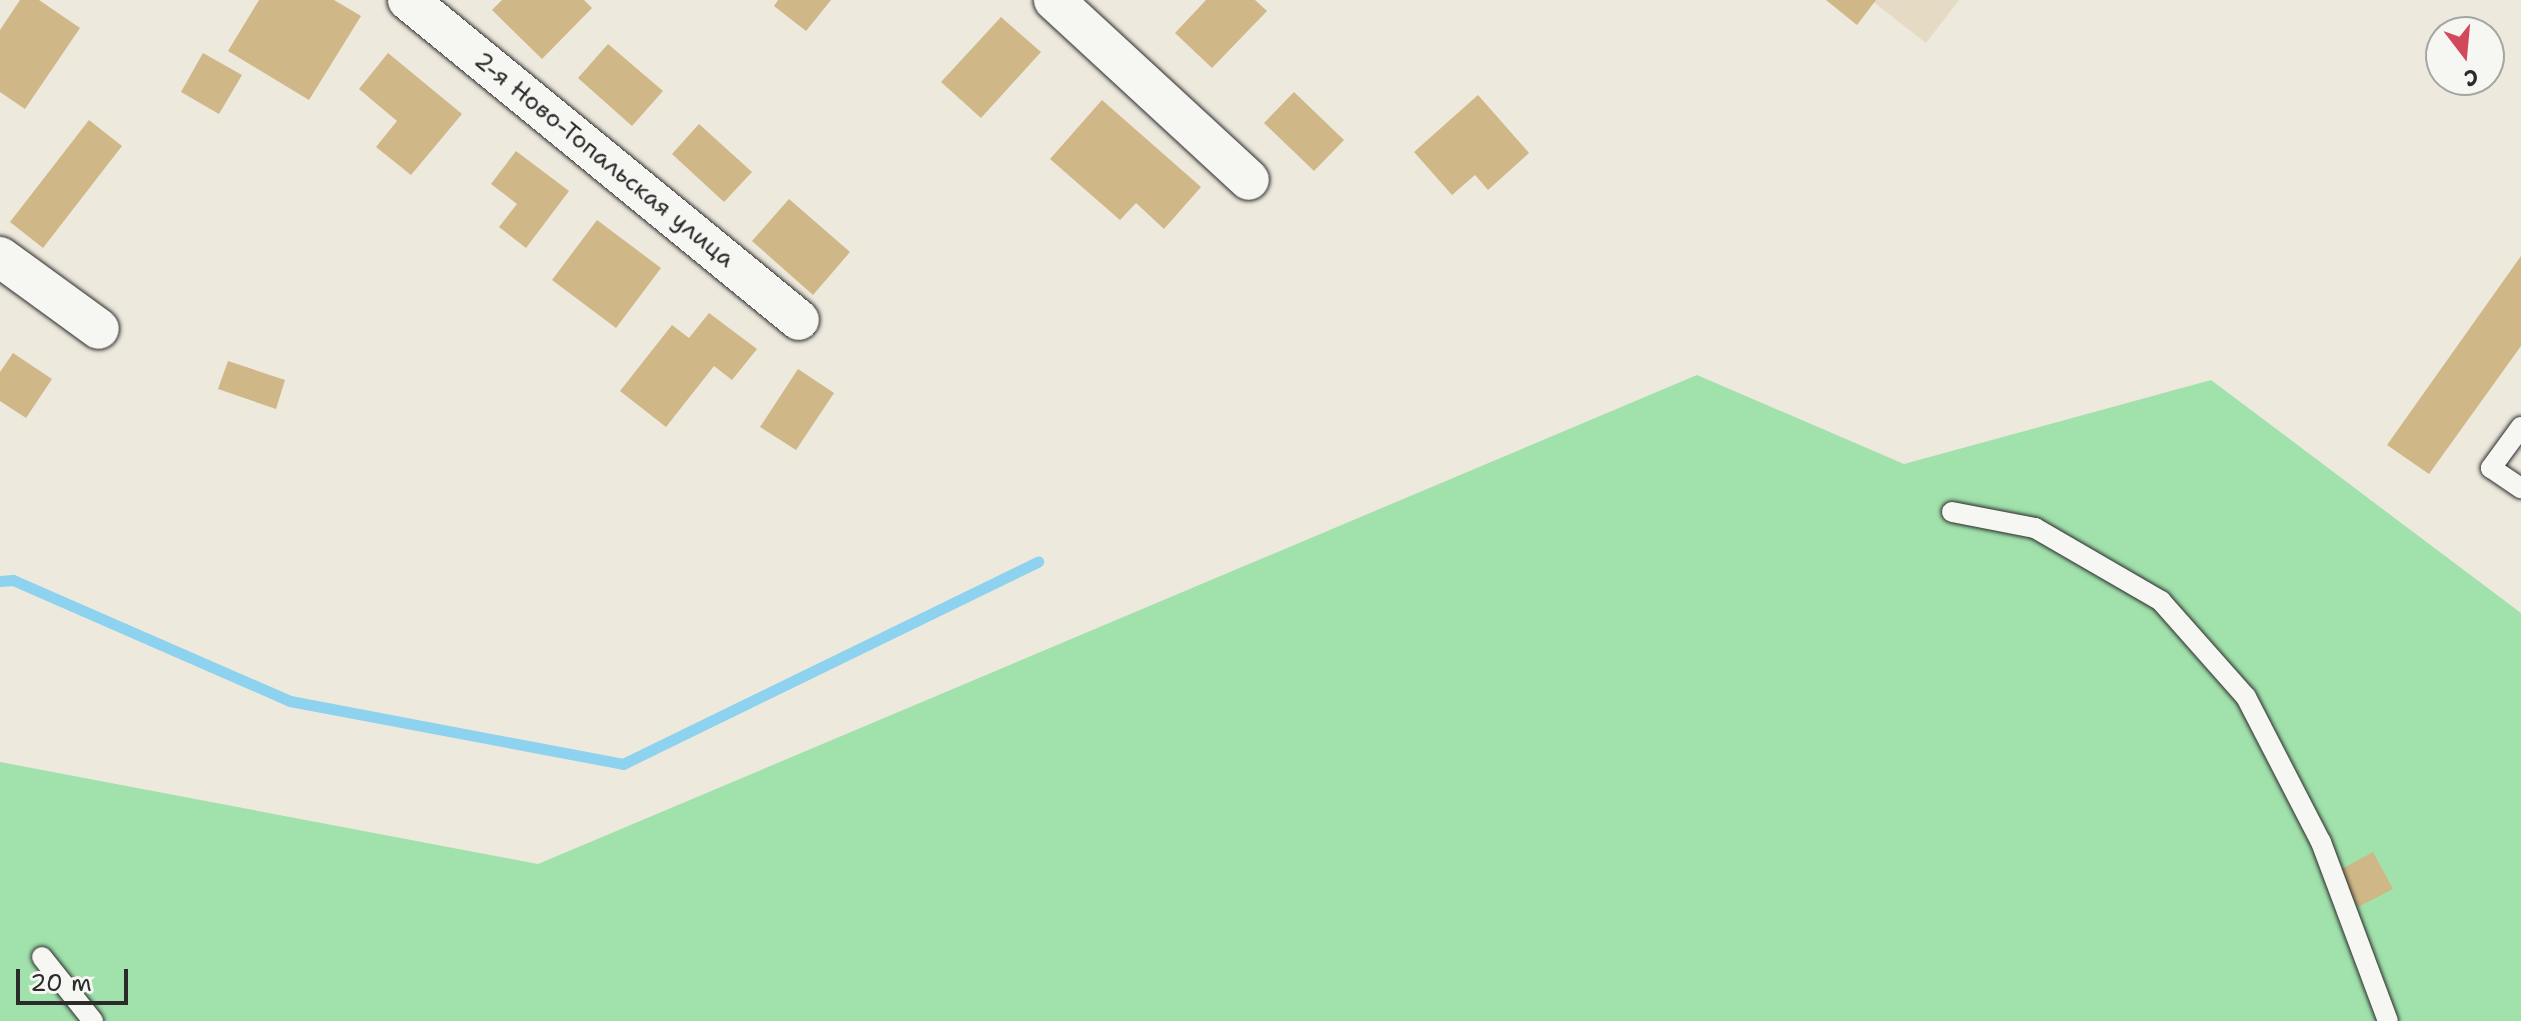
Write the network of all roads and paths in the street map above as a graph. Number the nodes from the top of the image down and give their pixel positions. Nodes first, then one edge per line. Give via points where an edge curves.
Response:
1 (408, 0) edge
2 (1054, 0) edge
3 (1249, 180) dead end
4 (0, 257) edge
5 (799, 320) dead end
6 (99, 329) dead end
7 (2521, 427) edge
8 (2521, 488) edge
9 (1952, 512) dead end
10 (42, 957) dead end
11 (93, 1021) edge
12 (2388, 1021) edge

1 - 5 street, 2-я Ново-Топальская улица
2 - 3 street
4 - 6 street
7 - 8 lane via 2491,468
9 - 12 lane via 2035,528 2161,601 2246,697 2321,842
10 - 11 lane

